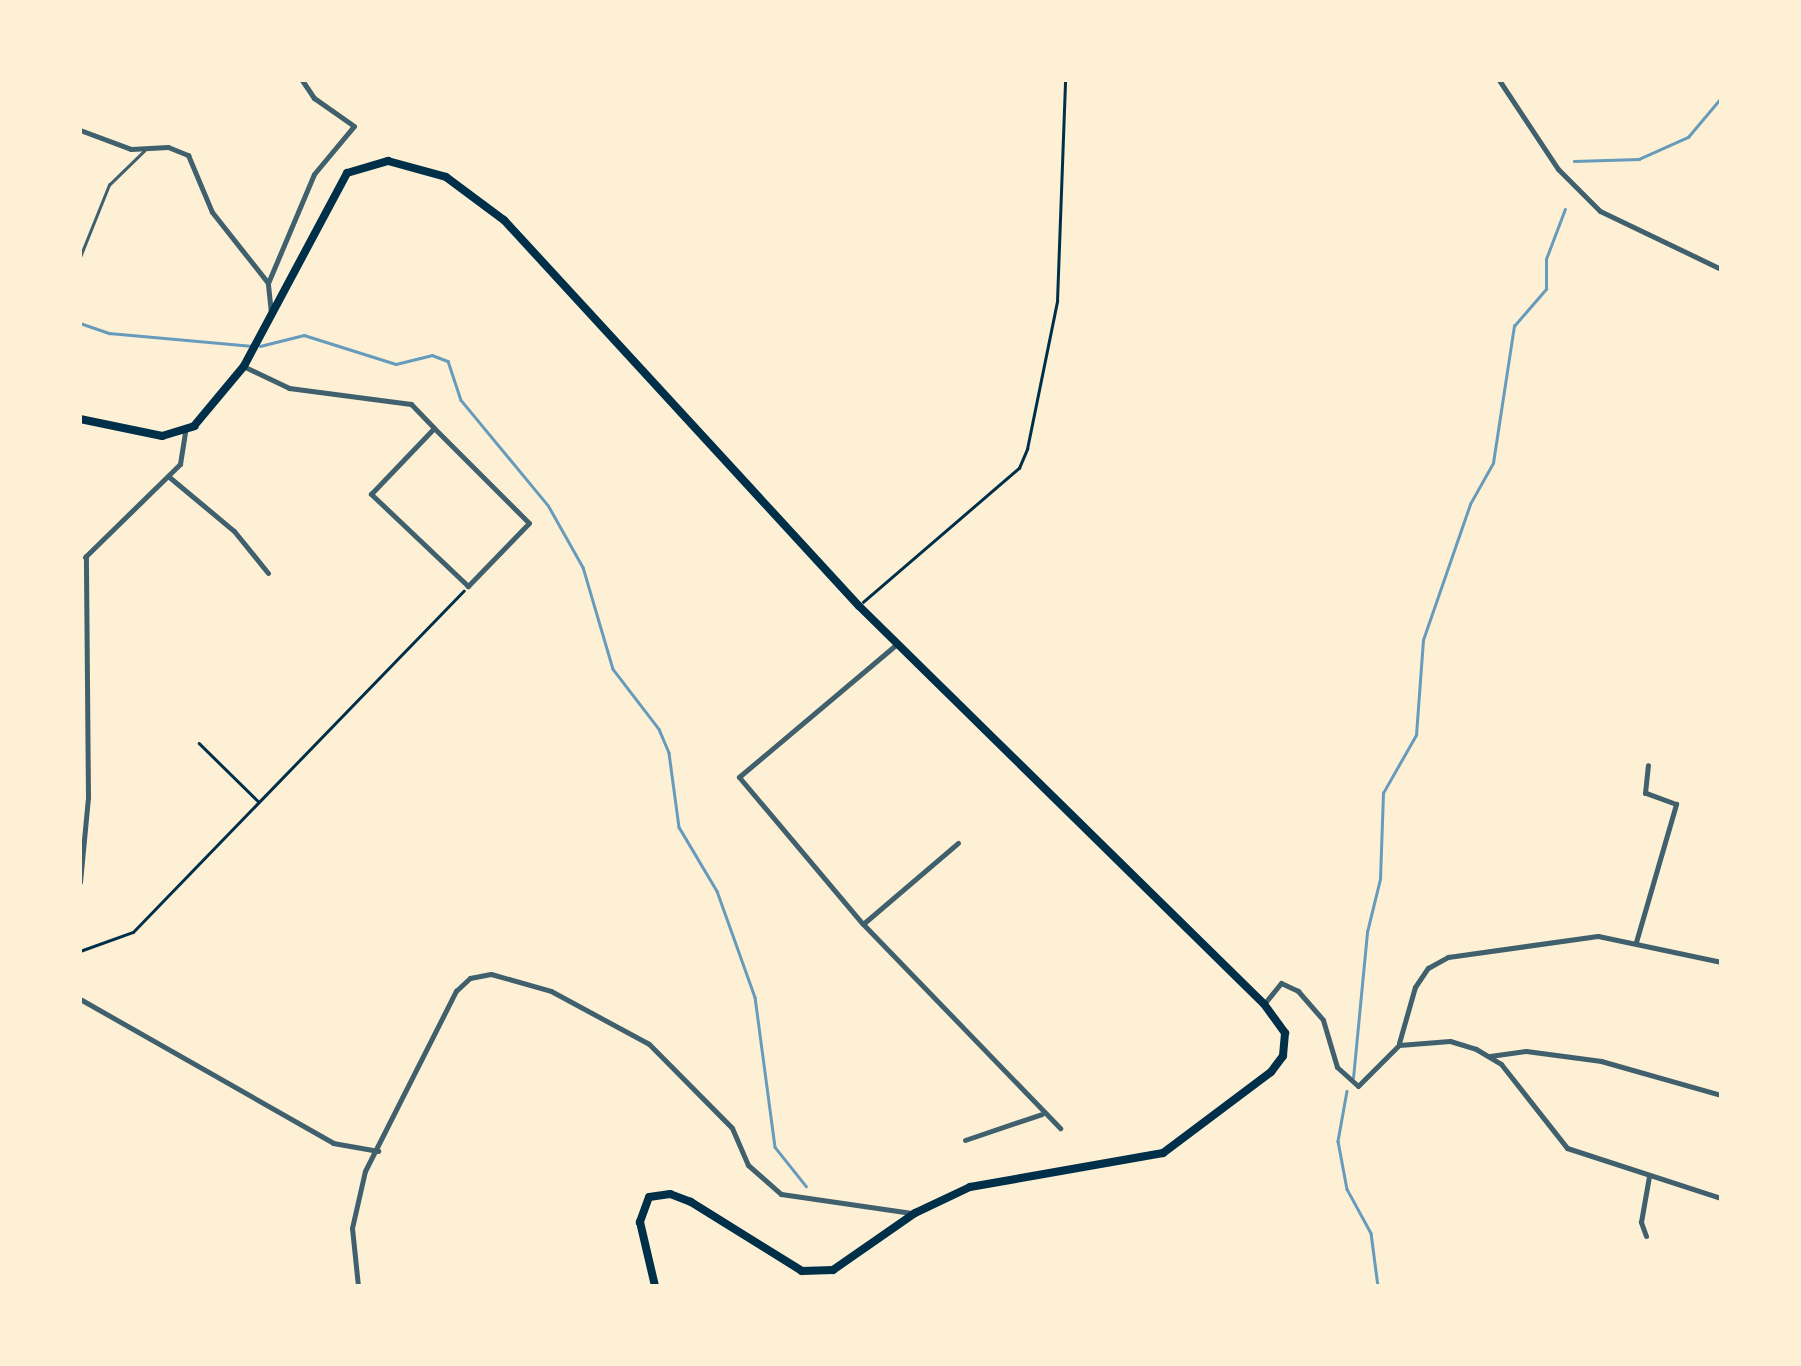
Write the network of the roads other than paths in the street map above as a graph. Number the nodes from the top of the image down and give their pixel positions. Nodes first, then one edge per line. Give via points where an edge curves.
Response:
1 (302, 80) edge
2 (1499, 80) edge
3 (80, 130) edge
4 (144, 152) junction
5 (80, 257) edge
6 (1721, 269) edge
7 (268, 283) junction
8 (271, 316) junction
9 (244, 366) junction
10 (80, 418) edge
11 (434, 428) junction
12 (185, 430) junction
13 (168, 476) junction
14 (86, 556) junction
15 (80, 563) edge
16 (268, 573) dead end
17 (898, 643) junction
18 (1648, 765) dead end
19 (958, 843) dead end
20 (80, 882) edge
21 (863, 924) junction
22 (1636, 942) junction
23 (1721, 962) edge
24 (80, 998) edge
25 (1264, 1004) junction
26 (1399, 1044) junction
27 (1489, 1056) junction
28 (1721, 1095) edge
29 (1042, 1114) junction
30 (1060, 1128) dead end
31 (965, 1140) dead end
32 (378, 1151) junction
33 (1649, 1175) junction
34 (1721, 1198) edge
35 (915, 1214) junction
36 (1646, 1236) dead end
37 (358, 1286) edge
38 (655, 1286) edge

1 - 7 street via 314,98 354,126 314,174
2 - 6 street via 1558,169 1600,211
3 - 4 street
4 - 5 lane via 109,185
4 - 7 street via 168,148 188,155 212,212
7 - 8 street
8 - 9 main road
8 - 17 main road via 347,173 388,161 446,178 504,220
9 - 11 street via 289,388 411,404
9 - 12 main road
10 - 12 main road via 140,434
11 - 11 street via 371,494 468,586 529,523
12 - 13 street via 180,464
13 - 14 street
13 - 16 street via 234,531
14 - 15 street
14 - 20 street via 88,798
17 - 21 street via 739,778
17 - 25 main road
18 - 22 street via 1645,793 1676,804
19 - 21 street
21 - 29 street
22 - 23 street
22 - 26 street via 1546,938 1448,957 1415,986
24 - 32 street via 333,1143
25 - 26 street via 1281,983 1298,991 1323,1020 1336,1067 1358,1086
25 - 35 main road via 1285,1033 1278,1064 1178,1145 1132,1160 994,1180
26 - 27 street via 1450,1041
27 - 28 street via 1526,1051 1601,1061
27 - 33 street via 1522,1087 1567,1148
29 - 30 street
29 - 31 street
32 - 35 street via 456,991 470,978 508,974 618,1023 648,1044 732,1128 748,1165 780,1194 872,1202
32 - 37 street via 354,1196
33 - 34 street
33 - 36 street via 1640,1222
35 - 38 main road via 852,1260 818,1273 777,1260 691,1202 659,1194 643,1205 640,1222

